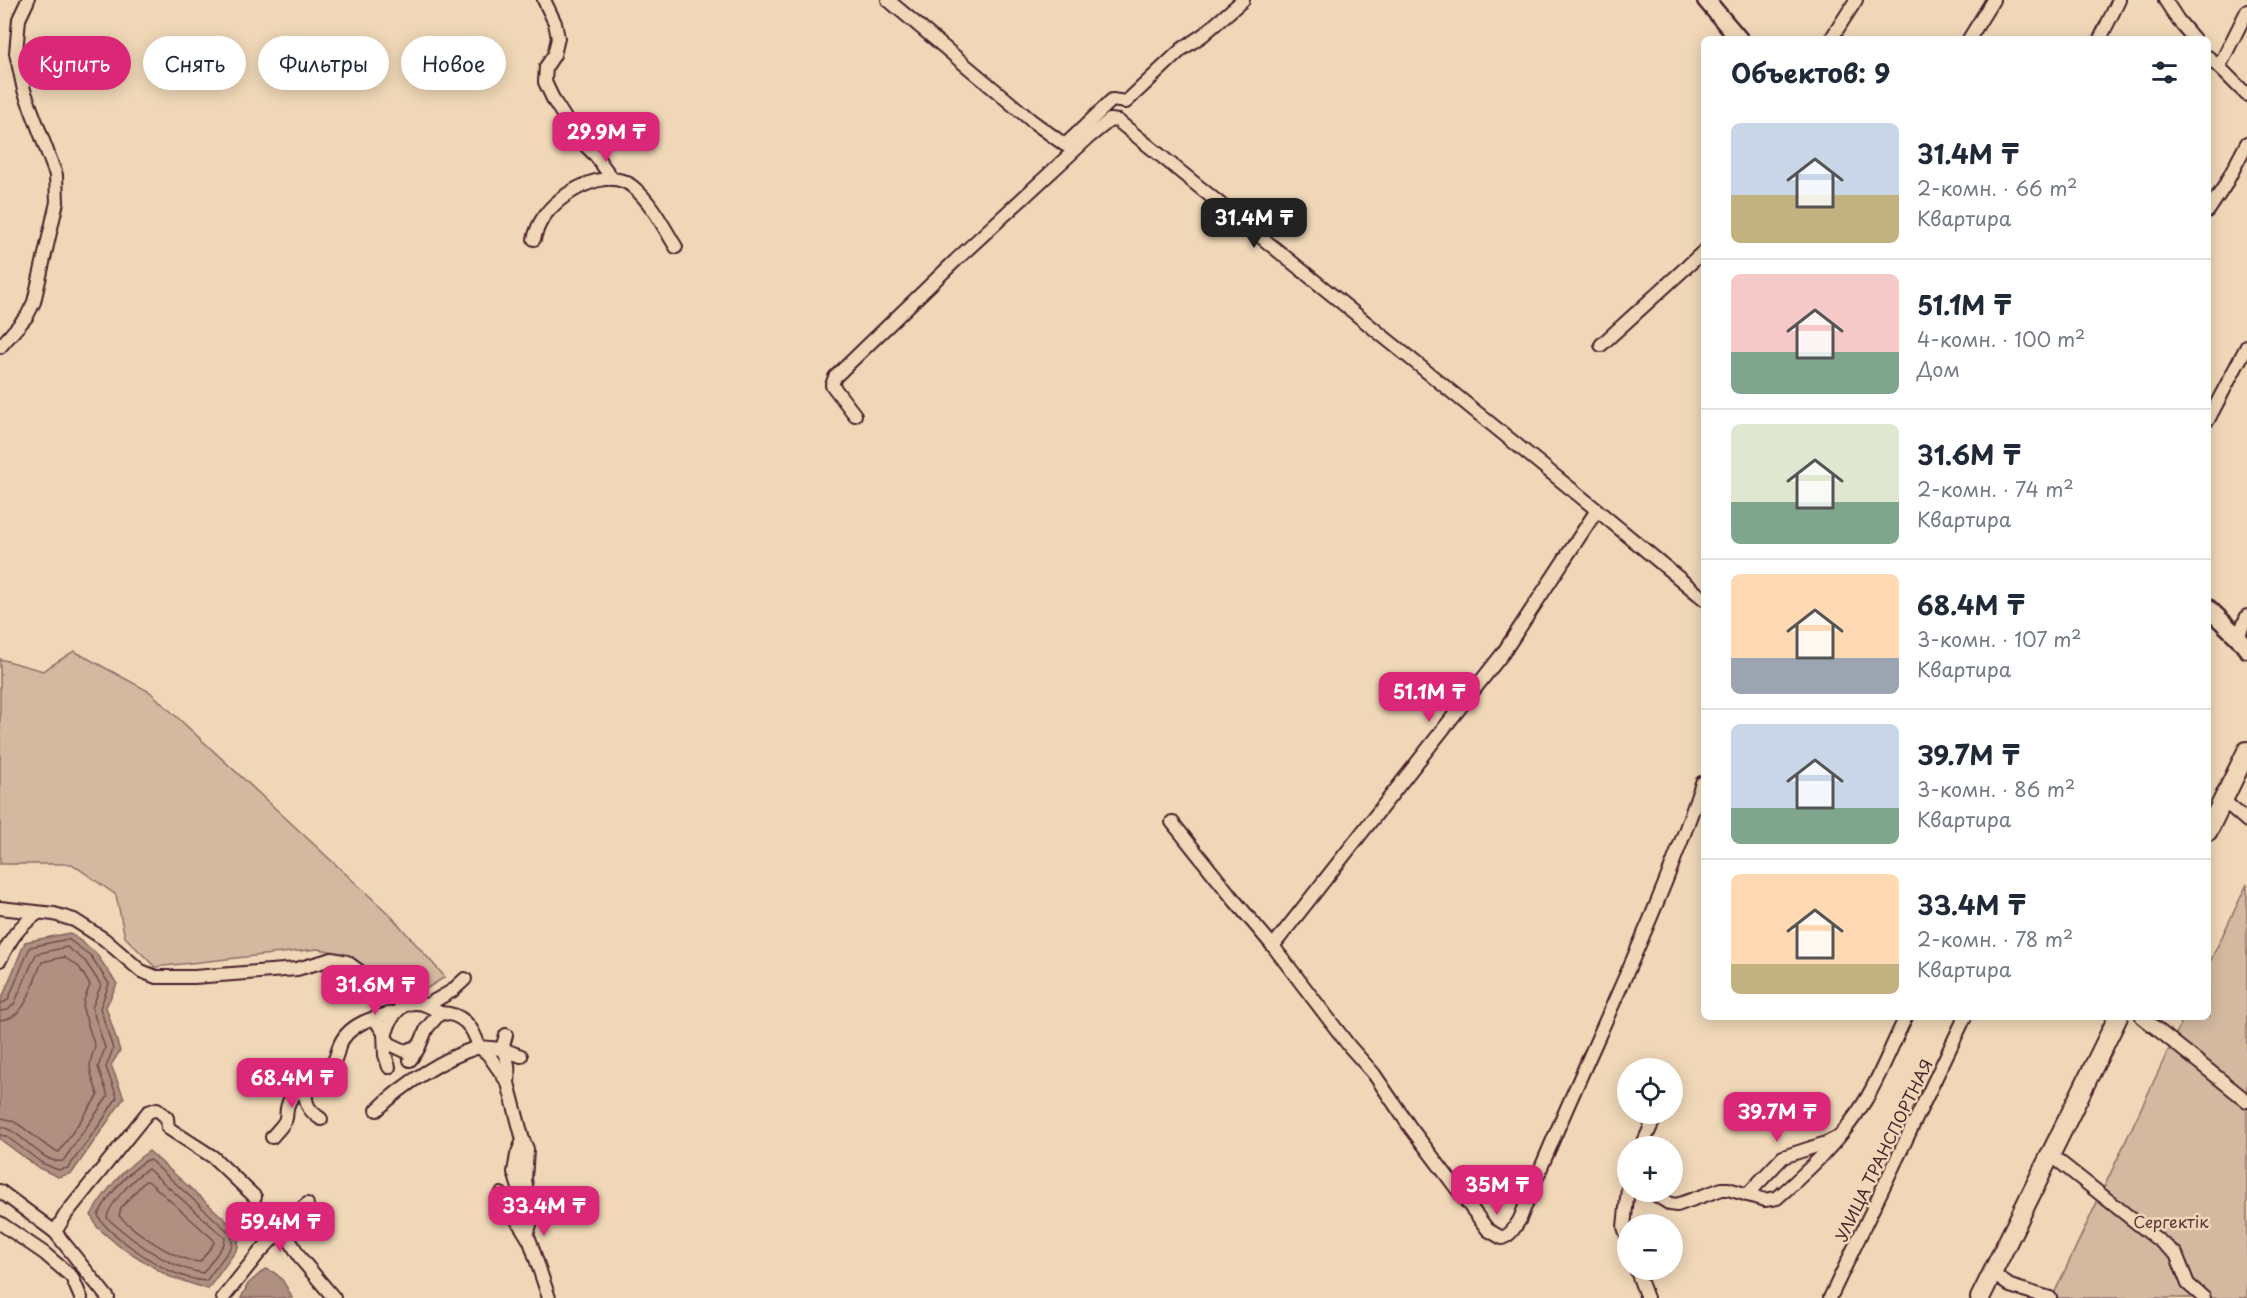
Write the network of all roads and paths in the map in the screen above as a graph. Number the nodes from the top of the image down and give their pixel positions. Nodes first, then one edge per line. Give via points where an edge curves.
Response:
1 (28, 0) edge
2 (544, 0) edge
3 (888, 0) edge
4 (1243, 0) edge
5 (1856, 0) edge
6 (1993, 0) edge
7 (2120, 0) edge
8 (2165, 0) edge
9 (1710, 2) edge
10 (2247, 10) edge
11 (1737, 36) edge
12 (1833, 36) edge
13 (1971, 36) edge
14 (2102, 36) edge
15 (2191, 36) edge
16 (2211, 60) edge
17 (2219, 67) junction
18 (2247, 95) edge
19 (2247, 143) edge
20 (611, 177) junction
21 (2211, 206) edge
22 (534, 239) dead end
23 (676, 247) dead end
24 (1701, 254) edge
25 (1601, 345) dead end
26 (2247, 346) edge
27 (0, 347) edge
28 (2211, 414) edge
29 (855, 415) dead end
30 (1597, 510) junction
31 (1701, 597) edge
32 (2211, 611) edge
33 (2247, 615) edge
34 (2243, 643) edge
35 (2247, 751) edge
36 (1701, 786) edge
37 (2223, 800) junction
38 (2247, 821) edge
39 (1173, 822) dead end
40 (2211, 825) edge
41 (0, 908) edge
42 (38, 913) junction
43 (1274, 946) junction
44 (0, 960) edge
45 (465, 979) dead end
46 (432, 1002) junction
47 (410, 1003) junction
48 (396, 1012) junction
49 (440, 1013) junction
50 (374, 1018) junction
51 (464, 1019) junction
52 (1905, 1020) edge
53 (1964, 1020) edge
54 (2117, 1020) edge
55 (2146, 1020) edge
56 (506, 1035) dead end
57 (385, 1037) junction
58 (419, 1046) junction
59 (479, 1047) junction
60 (502, 1048) junction
61 (521, 1056) dead end
62 (410, 1060) dead end
63 (389, 1066) dead end
64 (508, 1083) junction
65 (300, 1095) junction
66 (2247, 1101) edge
67 (377, 1110) dead end
68 (321, 1119) dead end
69 (1839, 1136) junction
70 (272, 1137) dead end
71 (2051, 1155) junction
72 (0, 1191) edge
73 (501, 1194) dead end
74 (1747, 1195) junction
75 (255, 1197) dead end
76 (1668, 1202) edge
77 (307, 1204) dead end
78 (0, 1223) edge
79 (55, 1232) junction
80 (277, 1234) junction
81 (527, 1235) junction
82 (1992, 1273) junction
83 (1640, 1280) edge
84 (81, 1298) edge
85 (108, 1298) edge
86 (223, 1298) edge
87 (334, 1298) edge
88 (549, 1298) edge
89 (1647, 1298) edge
90 (1830, 1298) edge
91 (1980, 1298) edge
92 (2050, 1298) edge
93 (2204, 1298) edge

1 - 27 street via 18,19 16,53 24,90 56,175 57,202 34,302
2 - 20 street via 558,38 546,67 545,82 577,137
3 - 4 street via 1065,145 1112,100 1126,102 1182,49
5 - 12 street
6 - 13 street
7 - 14 street
8 - 15 street
9 - 11 street
10 - 17 street
16 - 17 street
17 - 18 street
19 - 21 street
20 - 22 street via 581,186 555,203 542,219
20 - 23 street via 633,186
24 - 25 street
26 - 28 street
29 - 30 street via 832,385 835,377 1089,137 1110,120 1118,121
30 - 31 street
30 - 43 street via 1503,653
32 - 34 street
33 - 34 street
35 - 37 main road
36 - 43 street via 1630,968 1520,1218 1502,1238 1488,1230
37 - 38 street
37 - 40 main road
39 - 43 street
41 - 42 street
42 - 44 street via 22,924
42 - 47 street via 75,920 141,971 156,977 297,969 332,959 347,962 397,999
45 - 46 street
46 - 47 street
46 - 49 street
46 - 51 street via 450,1003
47 - 48 street
48 - 50 street
48 - 57 street via 389,1020
49 - 51 street
49 - 58 street
50 - 57 street
50 - 65 street via 344,1037 337,1058
51 - 59 street via 475,1033
52 - 69 street via 1865,1101
53 - 90 street, УЛИЦА ТРАНСПОРТНАЯ
54 - 71 main road
55 - 66 street
56 - 60 street
57 - 58 street via 405,1051
57 - 63 street
58 - 62 street
59 - 60 street
59 - 64 street
59 - 67 street via 439,1065
60 - 61 street
60 - 64 street via 507,1056
64 - 81 street via 523,1140 514,1173 531,1218
65 - 68 street
65 - 70 street via 287,1104 286,1120
69 - 74 street via 1783,1156
69 - 74 street via 1777,1198 1765,1200
71 - 82 main road
71 - 93 street via 2176,1254 2188,1284
72 - 79 street
73 - 81 street
74 - 76 street via 1722,1189 1677,1205
75 - 79 street via 213,1157 168,1128 167,1118 157,1109 148,1112
77 - 80 street
78 - 84 street via 72,1277
79 - 85 street
80 - 86 street
80 - 87 street via 289,1239
81 - 88 street
82 - 91 main road
82 - 92 street via 2010,1286
83 - 89 street

